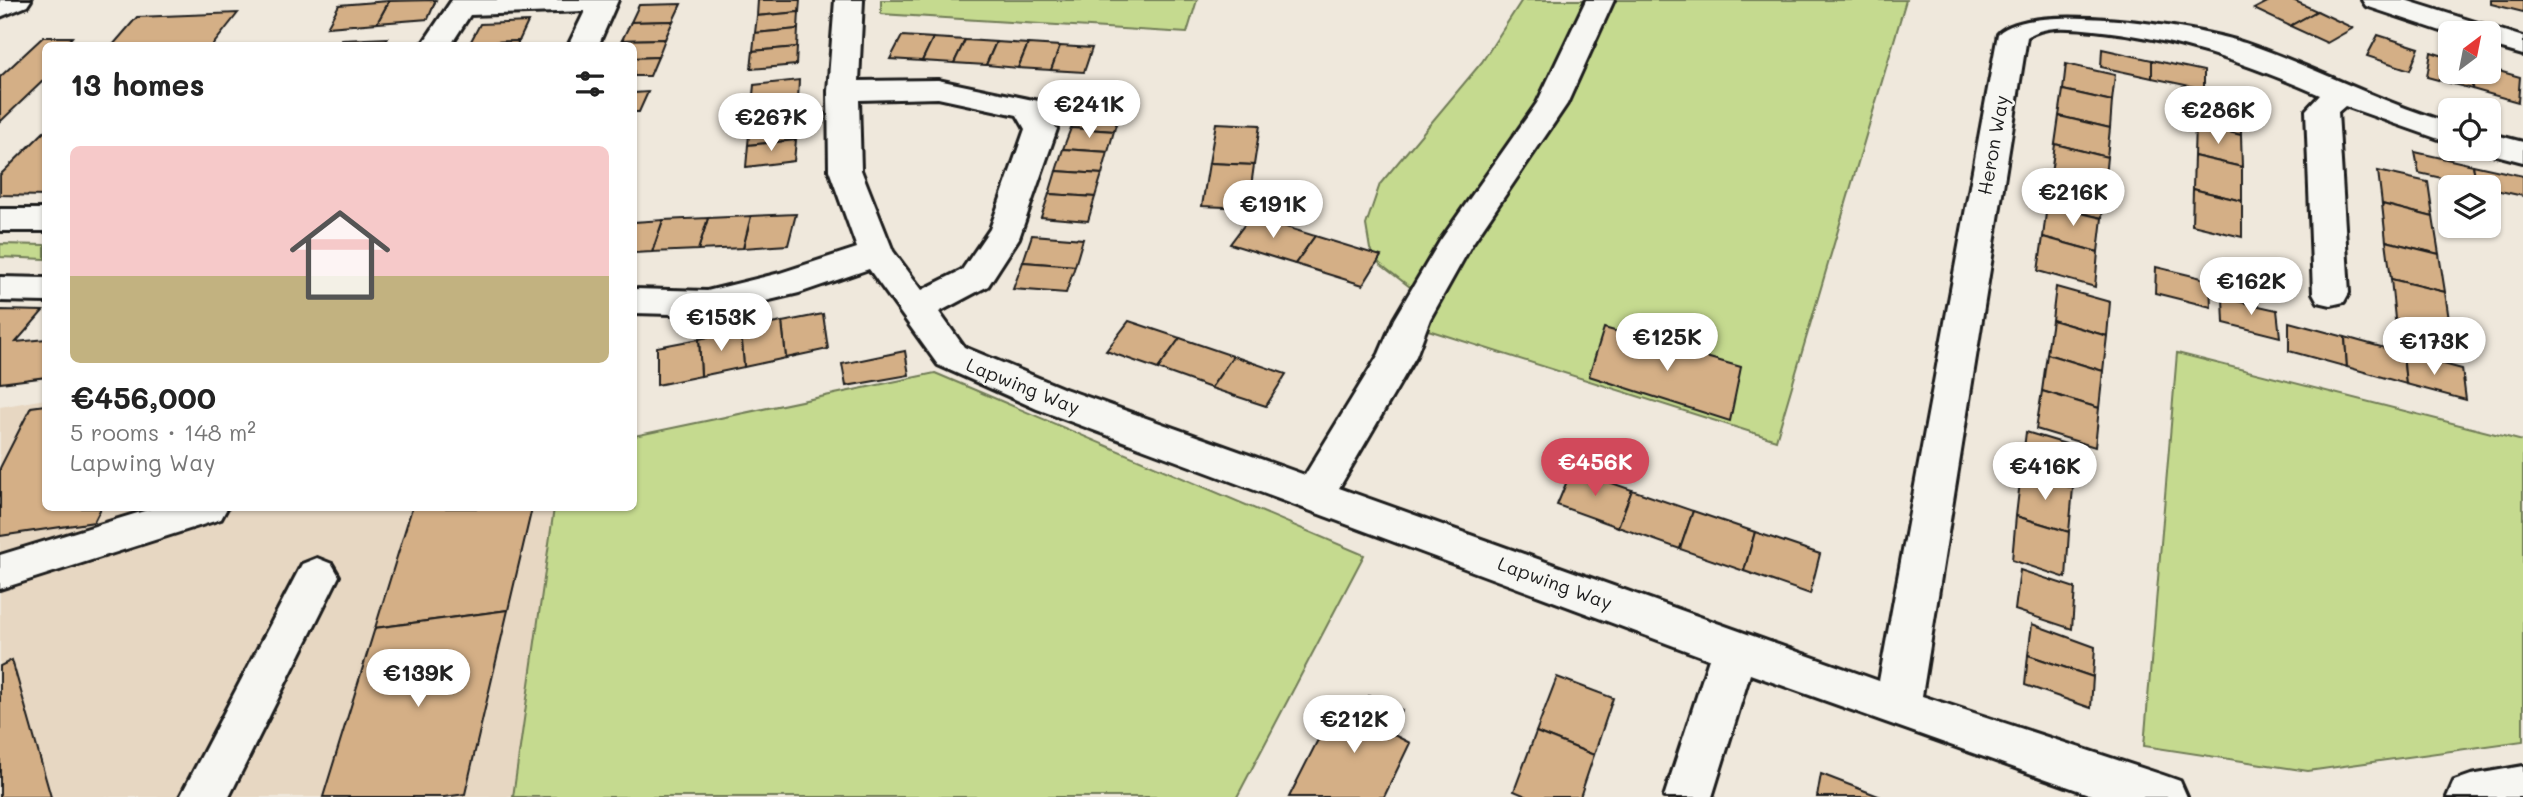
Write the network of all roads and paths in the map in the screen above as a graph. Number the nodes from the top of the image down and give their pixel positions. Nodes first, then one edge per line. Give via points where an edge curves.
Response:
1 (17, 0) edge
2 (849, 0) edge
3 (1600, 0) edge
4 (2375, 0) edge
5 (603, 1) edge
6 (464, 3) edge
7 (0, 8) edge
8 (2440, 21) edge
9 (2501, 40) edge
10 (438, 42) edge
11 (585, 42) edge
12 (2523, 46) edge
13 (843, 91) junction
14 (2339, 94) junction
15 (2438, 130) edge
16 (2501, 146) edge
17 (2523, 152) edge
18 (0, 220) edge
19 (42, 220) edge
20 (877, 254) junction
21 (0, 289) edge
22 (42, 290) edge
23 (2331, 293) dead end
24 (637, 301) edge
25 (916, 309) junction
26 (1314, 495) junction
27 (196, 511) edge
28 (0, 572) edge
29 (317, 576) dead end
30 (1735, 649) junction
31 (1897, 708) junction
32 (2523, 788) edge
33 (204, 797) edge
34 (1688, 797) edge
35 (2163, 797) edge
36 (2471, 797) edge

1 - 7 street
2 - 13 street
3 - 26 street via 1552,104 1457,241 1397,356
4 - 8 street
5 - 6 street
5 - 11 street
6 - 10 street
9 - 12 street
13 - 20 street via 845,170
13 - 25 street via 937,89 998,100 1028,108 1041,129 1007,230 975,278
14 - 15 street, Heron Way
14 - 23 street via 2322,110
14 - 31 street, Heron Way via 2235,49 2162,33 2101,22 2034,21 2014,34
16 - 17 street
18 - 19 street
20 - 24 street via 786,284 707,303
20 - 25 street
21 - 22 street
25 - 26 street, Lapwing Way via 951,356 1051,399
26 - 30 street, Lapwing Way
27 - 28 street
29 - 33 street
30 - 31 street, Lapwing Way
30 - 34 street
31 - 35 street, Lapwing Way
32 - 36 street

